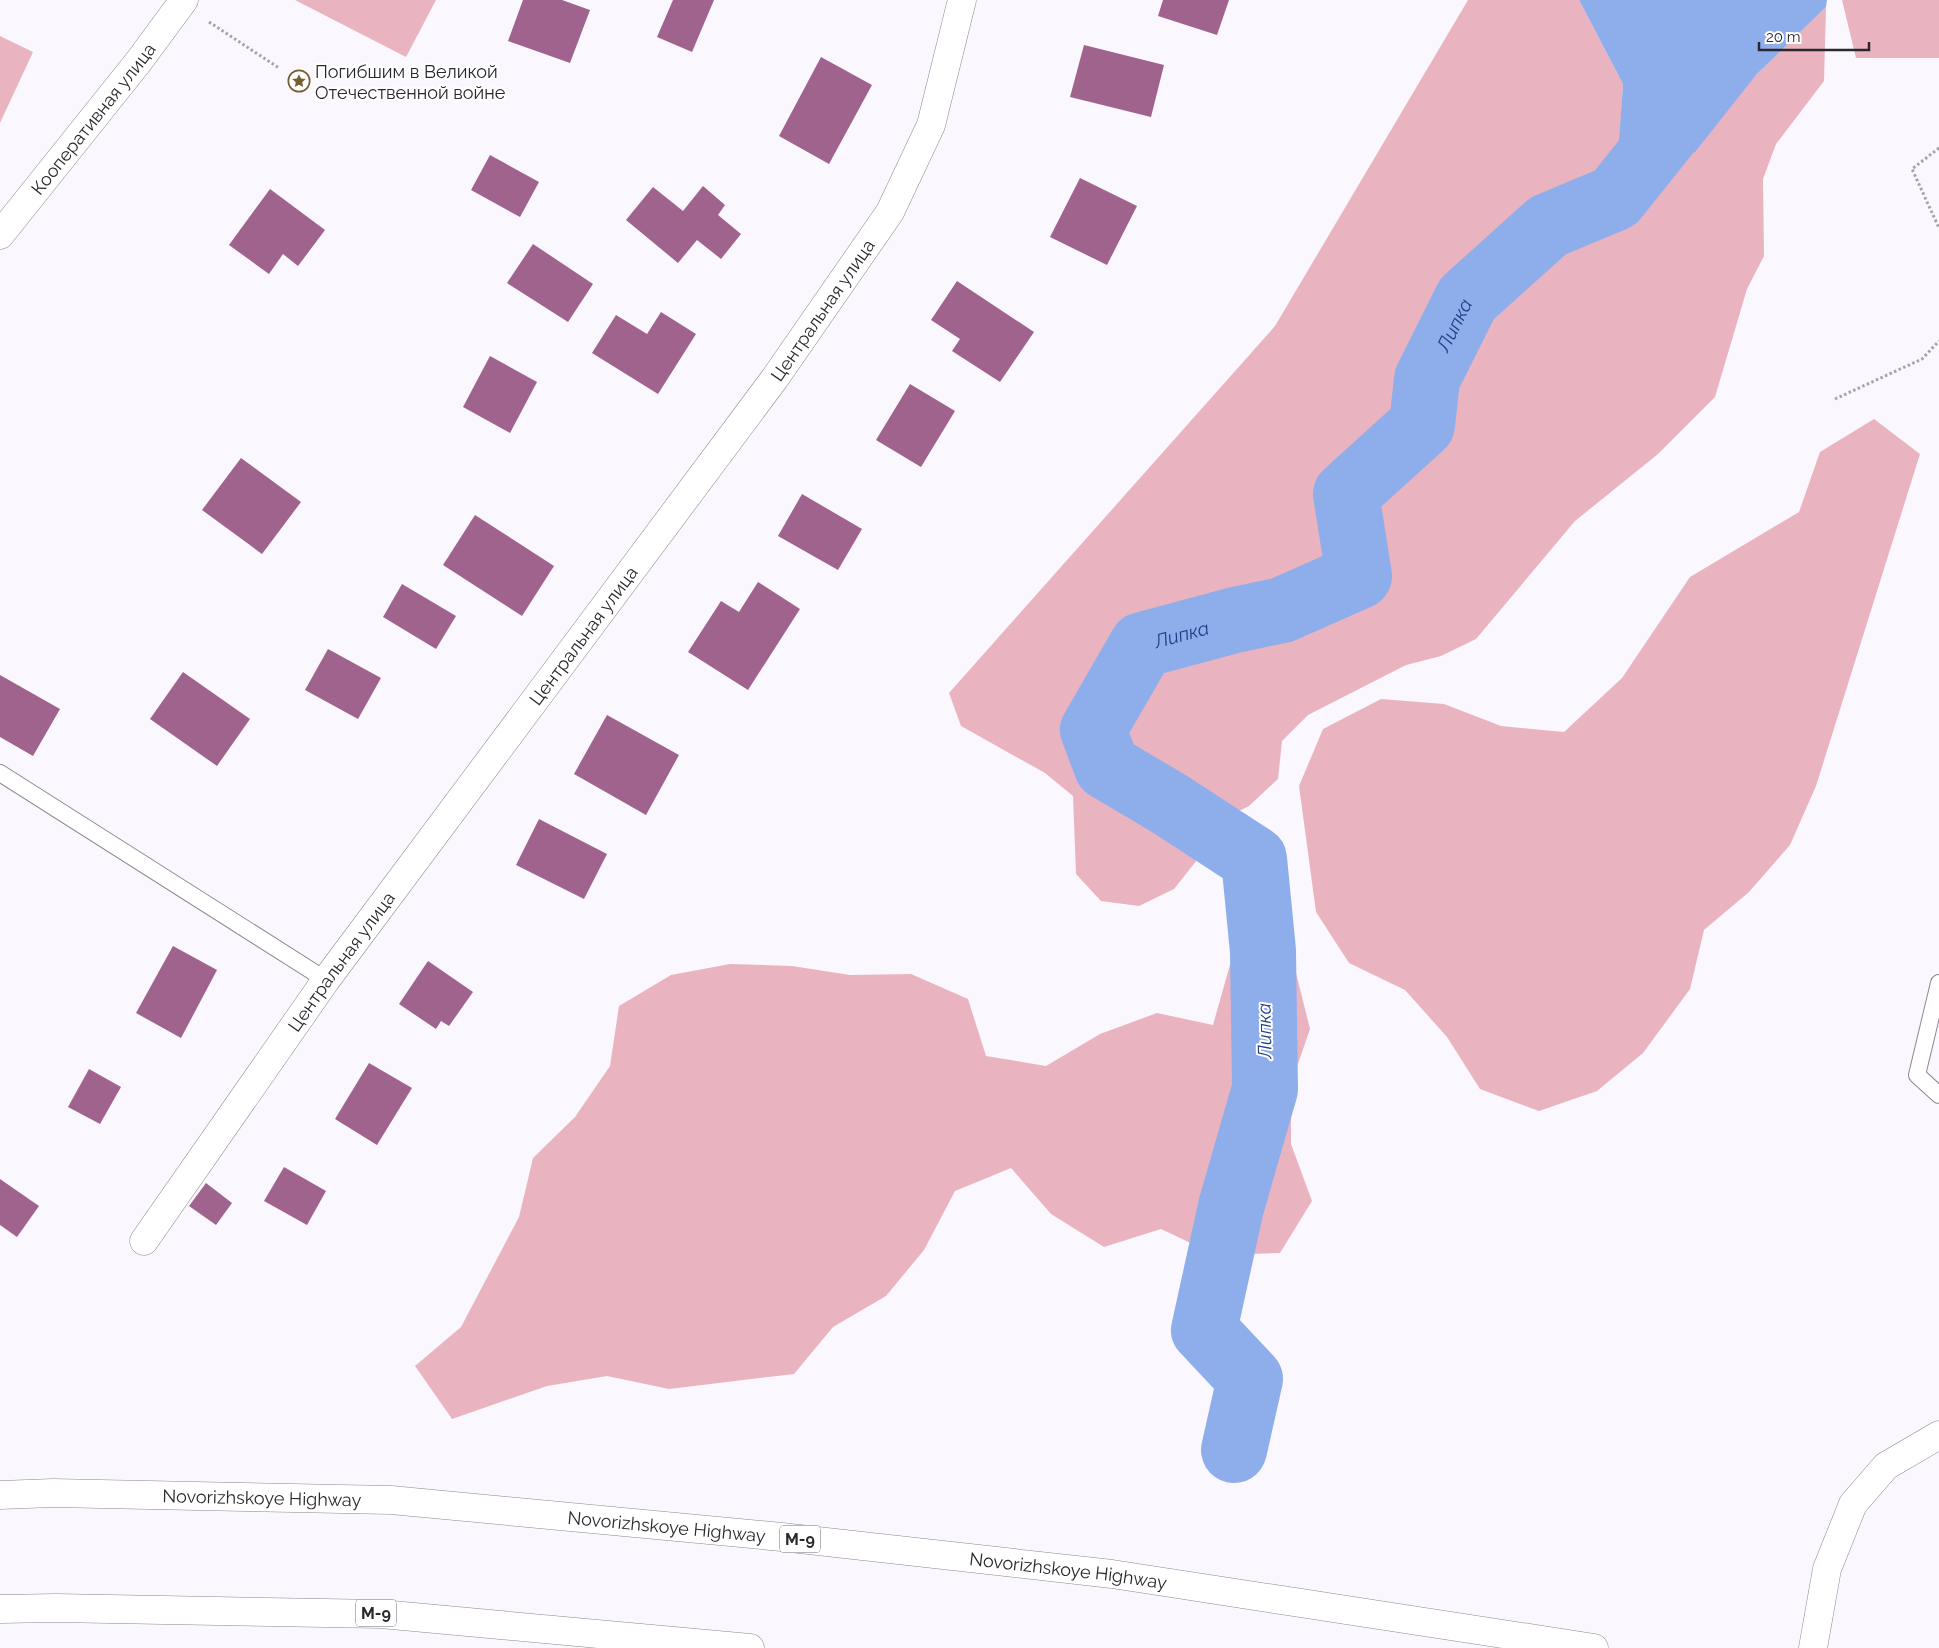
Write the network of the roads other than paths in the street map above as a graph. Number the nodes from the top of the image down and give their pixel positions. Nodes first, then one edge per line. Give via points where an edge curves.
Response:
1 (182, 2) edge
2 (956, 2) edge
3 (0, 235) edge
4 (0, 773) edge
5 (326, 980) junction
6 (1939, 983) edge
7 (1939, 1095) edge
8 (144, 1242) dead end
9 (1939, 1435) edge
10 (0, 1494) edge
11 (0, 1609) edge
12 (750, 1648) edge
13 (1594, 1648) edge
14 (1813, 1648) edge

1 - 3 main road, Кооперативная улица
2 - 5 main road, Центральная улица via 931,125 890,212 775,378
4 - 5 lane
5 - 8 main road, Центральная улица
6 - 7 lane via 1917,1075
9 - 14 main road via 1886,1466 1853,1504 1827,1569
10 - 13 main road, Novorizhskoye Highway / М-9 via 391,1500 772,1536 1112,1574
11 - 12 main road, М-9 via 381,1614

